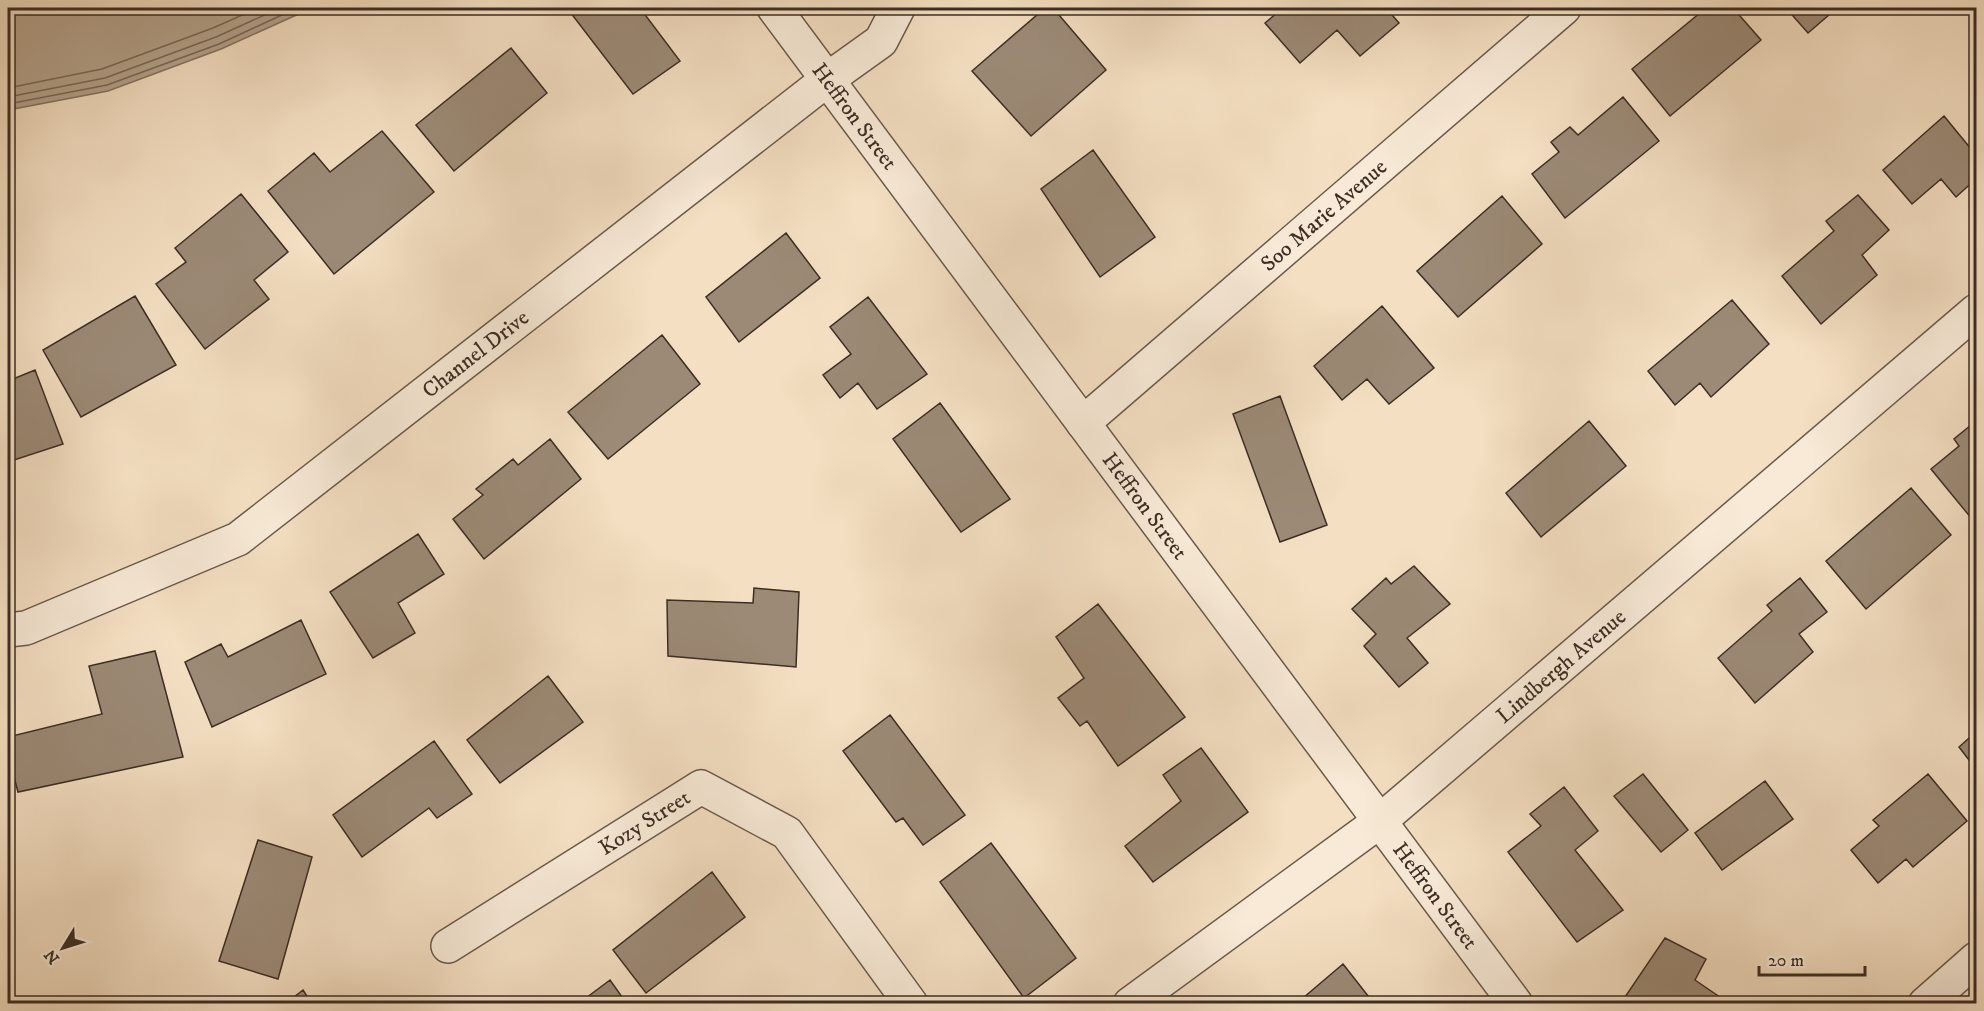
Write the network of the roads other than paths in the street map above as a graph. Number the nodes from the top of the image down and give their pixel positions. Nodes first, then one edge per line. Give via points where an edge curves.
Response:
1 (774, 8) edge
2 (898, 8) edge
3 (1564, 8) edge
4 (828, 79) junction
5 (1977, 311) edge
6 (1083, 423) junction
7 (8, 630) edge
8 (1380, 820) junction
9 (448, 945) dead end
10 (1977, 959) edge
11 (911, 1004) edge
12 (1130, 1004) edge
13 (1516, 1004) edge
14 (1925, 1004) edge

1 - 4 street, Heffron Street
2 - 4 street, Channel Drive via 881,41
3 - 6 street, Soo Marie Avenue
4 - 6 street, Heffron Street
4 - 7 street, Channel Drive via 238,539 26,628
5 - 8 street, Lindbergh Avenue
6 - 8 street, Heffron Street
8 - 12 street, Lindbergh Avenue
8 - 13 street, Heffron Street
9 - 11 street, Kozy Street via 701,787 787,833
10 - 14 street

